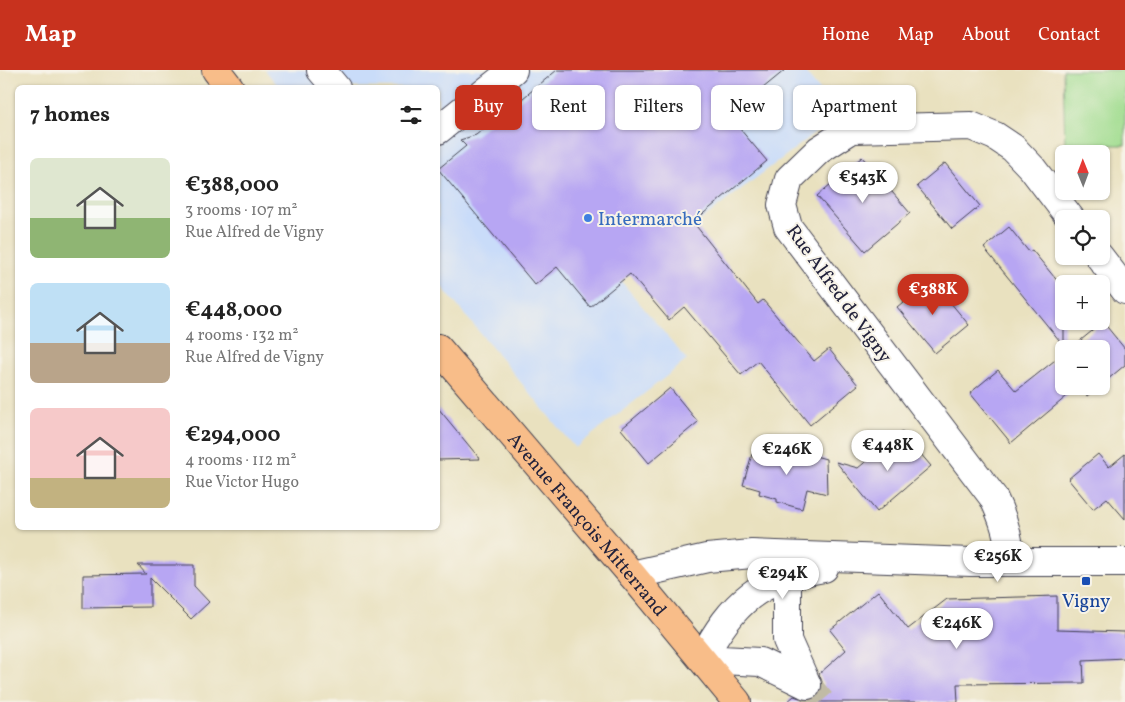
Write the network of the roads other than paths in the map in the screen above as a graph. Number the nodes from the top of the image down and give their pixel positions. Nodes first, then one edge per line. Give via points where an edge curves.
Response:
1 (216, 70) edge
2 (321, 70) edge
3 (513, 70) edge
4 (228, 85) edge
5 (334, 85) edge
6 (440, 128) edge
7 (1064, 210) edge
8 (1107, 265) edge
9 (1125, 290) edge
10 (440, 350) edge
11 (1012, 561) junction
12 (1125, 562) edge
13 (787, 566) junction
14 (632, 574) junction
15 (702, 659) junction
16 (737, 702) edge

1 - 4 main road
2 - 5 street
3 - 6 street
7 - 11 street, Rue Alfred de Vigny via 1013,148 971,126 852,129 819,150 789,179 782,205 788,227 993,497 1010,536
8 - 9 street
10 - 14 main road, Avenue François Mitterrand
11 - 12 street
11 - 13 street via 872,559 798,572
13 - 14 street via 752,554 706,558
13 - 15 street via 718,628
13 - 15 street via 787,640 807,685 760,662
14 - 15 main road, Avenue François Mitterrand
15 - 16 main road, Avenue François Mitterrand

